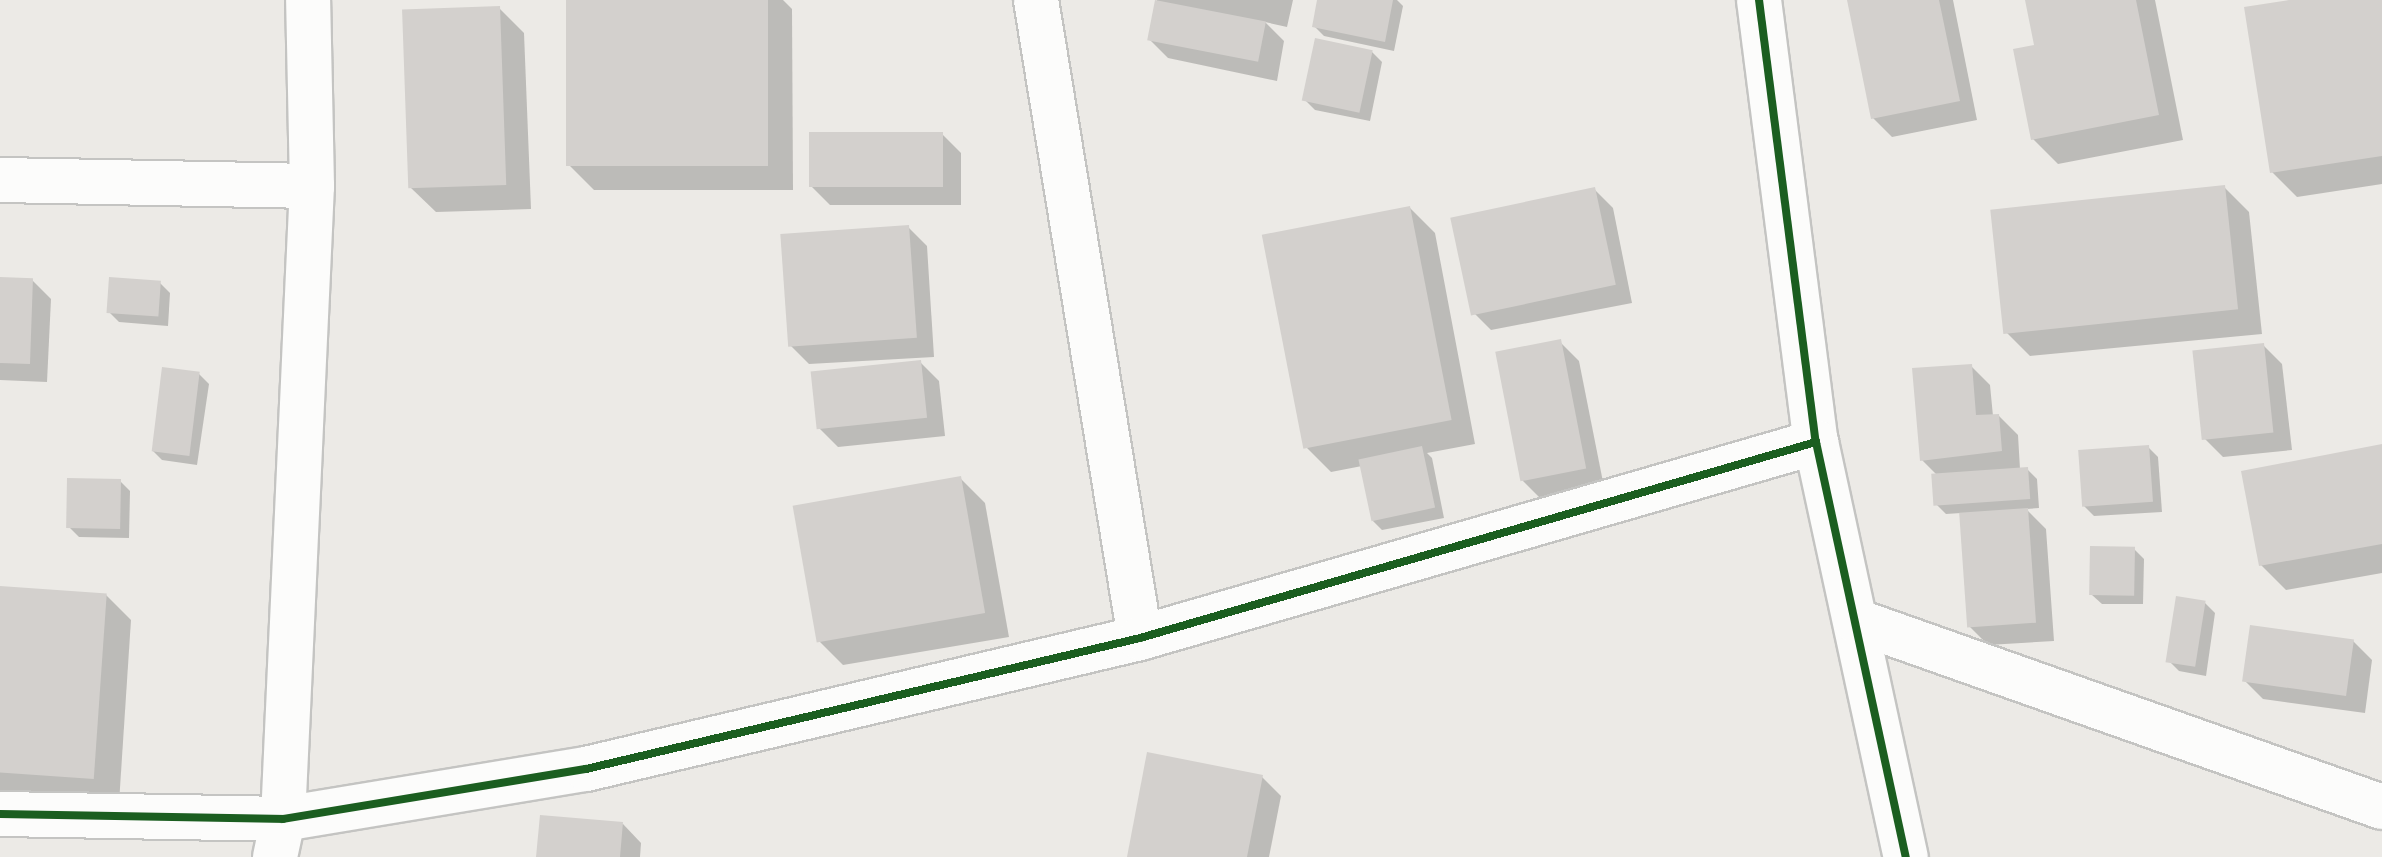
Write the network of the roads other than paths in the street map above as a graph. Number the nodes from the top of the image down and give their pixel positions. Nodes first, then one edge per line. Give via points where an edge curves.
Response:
1 (308, 0) edge
2 (1036, 0) edge
3 (1759, 0) edge
4 (0, 180) edge
5 (312, 186) junction
6 (1816, 442) junction
7 (1856, 621) junction
8 (1140, 638) junction
9 (2382, 807) edge
10 (0, 814) edge
11 (279, 838) edge
12 (1906, 857) edge

1 - 5 street
2 - 8 street
3 - 6 street
4 - 5 street
5 - 11 street
6 - 7 street
6 - 8 street
7 - 9 street
7 - 12 street
8 - 11 street
10 - 11 street

